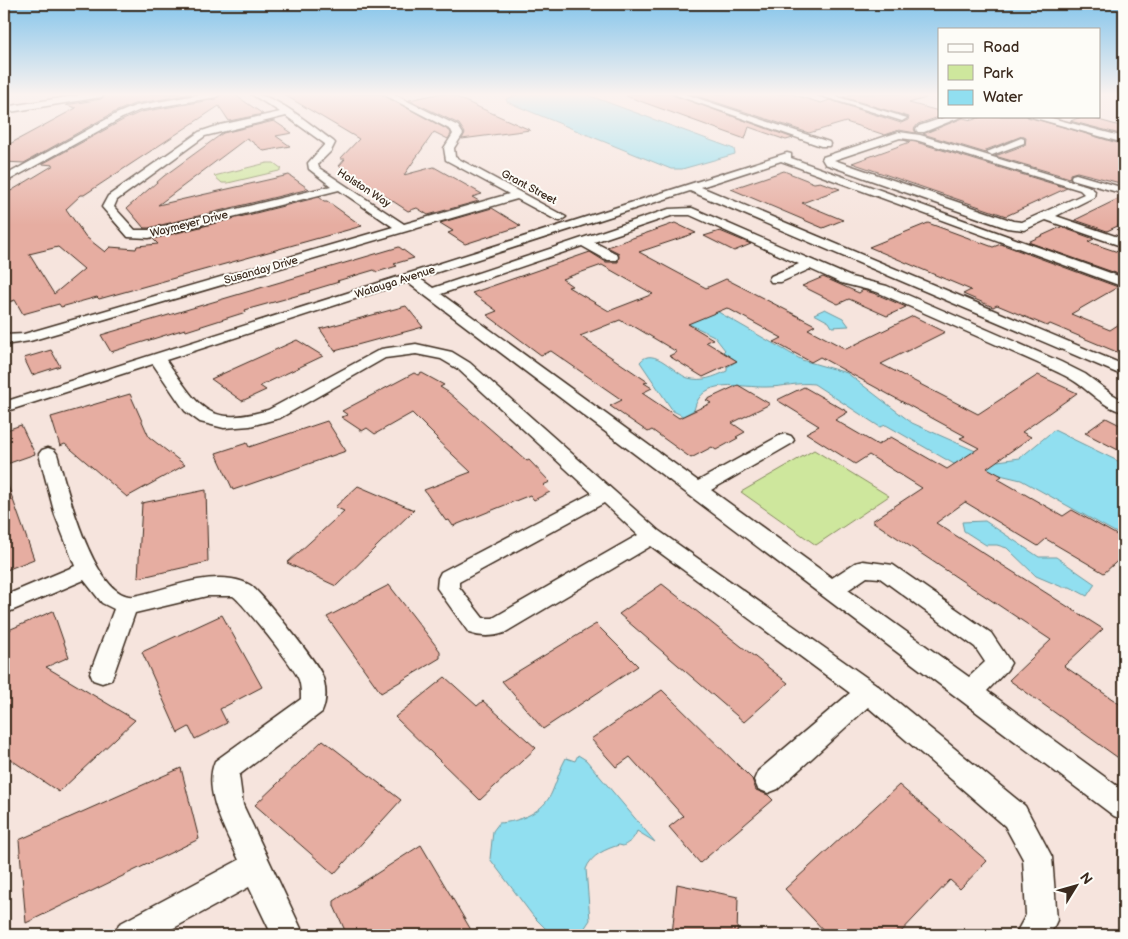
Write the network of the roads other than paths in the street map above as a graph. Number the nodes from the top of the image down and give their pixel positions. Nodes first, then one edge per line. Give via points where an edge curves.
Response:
1 (80, 138) edge
2 (197, 138) edge
3 (323, 138) edge
4 (456, 138) edge
5 (807, 138) edge
6 (891, 138) edge
7 (917, 138) edge
8 (946, 138) edge
9 (1022, 142) dead end
10 (825, 144) dead end
11 (992, 152) junction
12 (784, 157) joint
13 (4, 180) edge
14 (338, 187) junction
15 (691, 187) junction
16 (1124, 191) edge
17 (518, 195) junction
18 (1045, 216) junction
19 (560, 217) dead end
20 (402, 228) junction
21 (583, 241) junction
22 (1124, 243) edge
23 (612, 257) dead end
24 (811, 264) junction
25 (415, 275) junction
26 (776, 279) dead end
27 (1124, 283) edge
28 (437, 291) junction
29 (4, 340) edge
30 (156, 358) junction
31 (1124, 371) edge
32 (4, 407) edge
33 (1124, 407) edge
34 (785, 440) dead end
35 (48, 454) dead end
36 (696, 490) junction
37 (606, 494) junction
38 (652, 536) junction
39 (88, 569) junction
40 (831, 590) junction
41 (4, 605) edge
42 (126, 606) junction
43 (102, 673) dead end
44 (868, 692) junction
45 (970, 692) junction
46 (768, 780) dead end
47 (1124, 807) edge
48 (257, 866) junction
49 (130, 935) edge
50 (288, 935) edge
51 (1031, 935) edge

1 - 13 street
2 - 14 street, Waymeyer Drive via 112,198 108,207 132,234 149,234
3 - 14 street, Holston Way via 330,143 312,163 314,169
4 - 17 street, Grant Street via 450,148 450,158
5 - 10 street
6 - 18 street via 827,159 828,162 1011,225 1024,226
7 - 18 street via 1089,191 1090,195
8 - 11 street
9 - 11 street
11 - 16 street
12 - 15 street, Watauga Avenue
12 - 27 street
14 - 20 street, Holston Way
15 - 25 street, Watauga Avenue
15 - 31 street
17 - 19 street, Grant Street
17 - 20 street, Susanday Drive
18 - 22 street
20 - 29 street, Susanday Drive via 25,338
21 - 23 street
21 - 24 street via 682,210
21 - 28 street
24 - 26 street
24 - 33 street via 846,280 882,289 1055,365
25 - 28 street
25 - 30 street, Watauga Avenue
28 - 36 street
30 - 32 street, Watauga Avenue
30 - 37 street via 191,407 206,418 224,423 250,421 274,414 381,354 416,349 446,356 464,366
34 - 36 street
35 - 39 street via 72,535
36 - 40 street
37 - 38 street
37 - 38 street via 449,578 448,588 478,627 496,627
38 - 44 street
39 - 41 street
39 - 42 street via 111,598
40 - 45 street
40 - 45 street via 863,569 886,571 983,640 999,663
42 - 43 street
42 - 48 street via 222,586 243,590 310,675 313,704 225,770 229,807
44 - 46 street
44 - 51 street via 1015,816 1037,857 1042,920
45 - 47 street
48 - 49 street
48 - 50 street via 264,888

